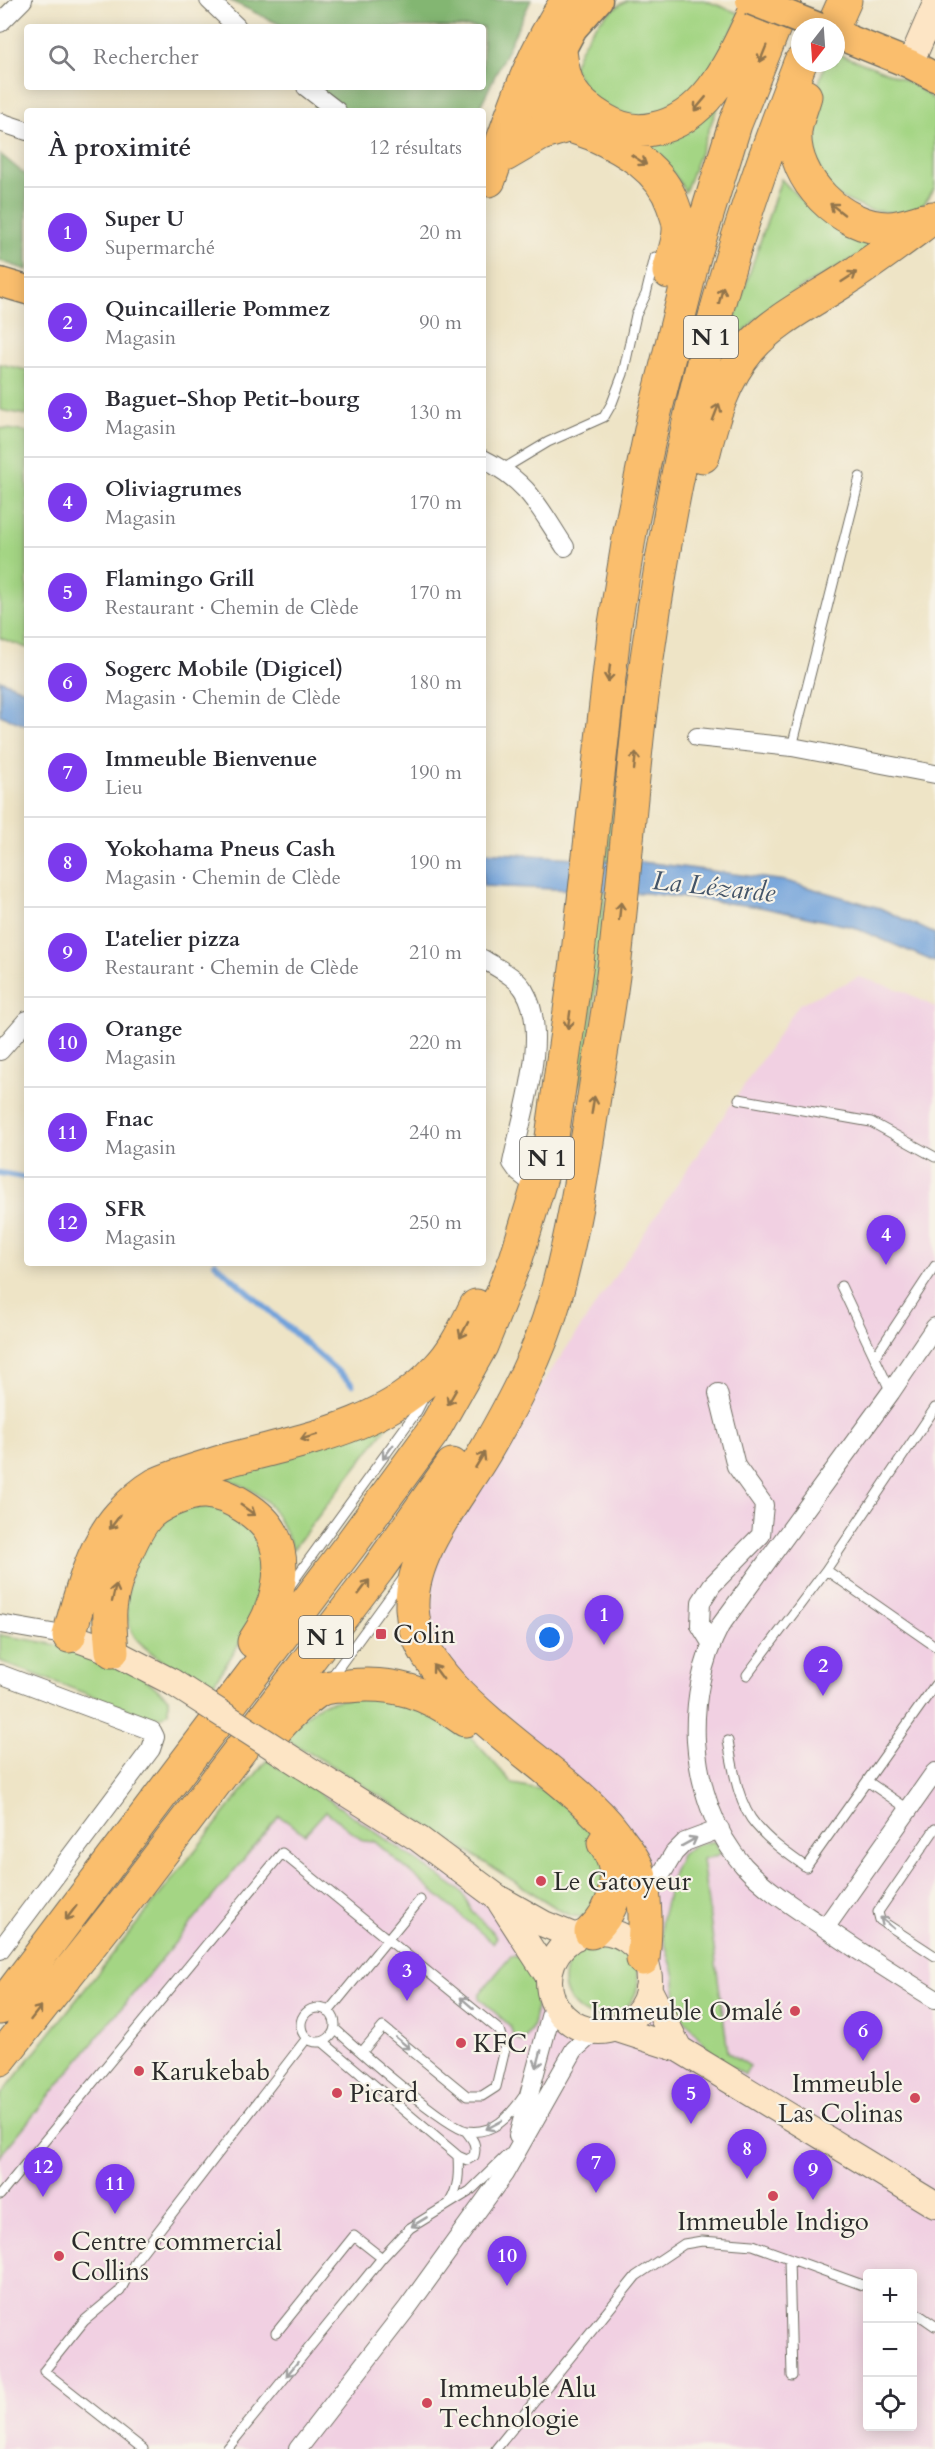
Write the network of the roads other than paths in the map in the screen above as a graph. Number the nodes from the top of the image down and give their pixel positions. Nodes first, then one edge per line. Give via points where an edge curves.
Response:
1 (23, 0) edge
2 (210, 0) edge
3 (568, 0) edge
4 (598, 0) edge
5 (750, 0) edge
6 (761, 0) edge
7 (785, 0) edge
8 (825, 0) edge
9 (845, 0) edge
10 (935, 6) edge
11 (794, 18) edge
12 (819, 18) edge
13 (837, 18) edge
14 (0, 23) edge
15 (234, 24) edge
16 (845, 38) edge
17 (560, 51) junction
18 (923, 70) edge
19 (797, 72) edge
20 (815, 72) edge
21 (310, 90) edge
22 (538, 91) junction
23 (333, 108) edge
24 (0, 122) edge
25 (567, 126) junction
26 (24, 130) edge
27 (492, 176) edge
28 (934, 217) edge
29 (655, 257) dead end
30 (0, 282) edge
31 (24, 289) edge
32 (486, 460) edge
33 (503, 469) junction
34 (860, 477) dead end
35 (565, 547) dead end
36 (615, 624) junction
37 (640, 712) junction
38 (696, 737) dead end
39 (792, 747) junction
40 (935, 774) edge
41 (486, 961) edge
42 (24, 1023) edge
43 (0, 1051) edge
44 (739, 1099) dead end
45 (551, 1144) junction
46 (935, 1157) edge
47 (584, 1162) junction
48 (532, 1184) junction
49 (935, 1266) edge
50 (841, 1286) dead end
51 (935, 1327) edge
52 (874, 1357) junction
53 (440, 1367) junction
54 (891, 1392) junction
55 (718, 1393) dead end
56 (935, 1407) edge
57 (427, 1546) junction
58 (826, 1570) junction
59 (275, 1605) junction
60 (0, 1624) edge
61 (69, 1636) junction
62 (711, 1643) junction
63 (935, 1646) edge
64 (112, 1651) junction
65 (0, 1674) edge
66 (747, 1675) dead end
67 (935, 1685) edge
68 (323, 1688) junction
69 (728, 1742) dead end
70 (935, 1772) edge
71 (867, 1781) junction
72 (908, 1809) junction
73 (720, 1829) junction
74 (935, 1829) edge
75 (105, 1866) junction
76 (498, 1898) junction
77 (420, 1900) dead end
78 (125, 1901) junction
79 (644, 1903) junction
80 (825, 1928) junction
81 (583, 1934) junction
82 (388, 1940) junction
83 (0, 1950) edge
84 (935, 1956) edge
85 (646, 1974) junction
86 (549, 1977) junction
87 (935, 1999) edge
88 (554, 2002) junction
89 (0, 2008) edge
90 (328, 2012) junction
91 (335, 2029) junction
92 (604, 2030) junction
93 (307, 2038) junction
94 (323, 2042) junction
95 (679, 2049) junction
96 (362, 2052) junction
97 (0, 2059) edge
98 (533, 2082) junction
99 (466, 2131) junction
100 (514, 2148) junction
101 (458, 2156) junction
102 (504, 2174) junction
103 (0, 2194) edge
104 (448, 2205) junction
105 (935, 2205) edge
106 (382, 2258) junction
107 (789, 2258) junction
108 (863, 2286) edge
109 (917, 2313) edge
110 (935, 2326) edge
111 (276, 2333) dead end
112 (792, 2376) dead end
113 (143, 2449) edge
114 (227, 2449) edge
115 (298, 2449) edge
116 (496, 2449) edge

1 - 14 street
2 - 15 street
3 - 27 highway via 535,58
4 - 17 main road via 573,27
5 - 11 main road, bridge
6 -> 17 highway via 719,81 692,113 669,126 640,132 611,124 588,111 573,97 563,76
7 -> 36 highway, N 1 via 735,124 693,260 650,432
8 - 12 highway
9 - 13 highway
10 - 18 main road
16 - 18 main road
17 - 22 main road
37 -> 19 highway, N 1 via 666,535 690,418 726,277
28 -> 20 highway via 889,228 864,224 840,212 815,190 797,156 795,131
21 - 23 street
22 - 25 highway via 550,113
22 - 27 main road
24 - 26 street
25 - 27 highway via 541,134
25 -> 36 highway via 622,149 650,167 669,194 679,227 613,547
37 -> 28 highway via 710,426 726,386 748,350 768,330
29 - 33 lane via 622,374 604,417 548,442
30 - 31 main road
32 - 33 street
33 - 35 street via 527,489
34 - 39 lane
36 -> 45 highway, N 1 via 577,962
47 -> 37 highway, N 1 via 614,969
38 - 39 street
39 - 40 street
41 - 48 street via 524,989 531,1007 535,1036 531,1077 512,1163
42 - 43 street
44 - 46 lane via 871,1122
45 - 48 highway
45 -> 75 highway, N 1 via 516,1259 481,1346 432,1433
57 -> 47 highway via 527,1373 552,1309
78 -> 47 highway, N 1 via 446,1475 512,1362 543,1292
48 -> 53 highway via 461,1337
49 - 52 lane
50 - 52 lane
51 - 54 street
52 - 54 lane
53 -> 59 lane via 417,1411
53 -> 61 highway via 401,1402 374,1416 154,1486 120,1515 104,1537
54 - 62 street
55 - 62 street via 736,1466 764,1505 761,1535 712,1585 701,1602 700,1625
56 - 58 lane
57 - 68 lane
79 -> 57 highway via 636,1867 604,1820 577,1792 444,1680 428,1657 412,1611 413,1584
58 - 63 lane
58 - 66 lane
64 -> 59 highway via 110,1610 130,1543 150,1514 180,1496 205,1492 236,1501 260,1518 273,1534 279,1558
59 - 75 highway
60 - 61 street
61 - 64 main road
62 - 73 street via 697,1708 697,1759 708,1804
64 - 76 main road, bridge via 172,1682 419,1839
65 - 83 street via 152,1731 155,1737 151,1749
67 - 71 lane
68 - 78 highway via 282,1720 214,1808
68 - 81 highway via 370,1683 429,1696 479,1730 588,1822 608,1849 617,1879 614,1900 604,1920
69 - 71 lane via 738,1789 754,1824 806,1867
70 - 72 street
71 - 72 lane
72 - 80 street
79 -> 73 street via 658,1876 685,1842
73 - 80 street via 744,1866
84 -> 74 lane via 880,1920 878,1912
75 -> 89 highway, N 1
76 - 81 main road via 544,1924
76 - 86 main road
77 - 82 lane
97 -> 78 highway, N 1
79 - 85 highway
80 - 87 street
81 - 85 main road via 607,1932 621,1937 634,1946
81 - 86 main road via 562,1947
82 - 90 lane
96 -> 82 lane via 384,2027 467,2096 482,2096 496,2087 505,2049 499,2030
82 - 103 lane via 282,1853
85 - 92 main road via 644,2002 637,2013 627,2022
85 - 95 main road
86 - 88 main road
88 - 92 main road via 573,2024
88 -> 98 street
90 - 91 lane
90 - 93 lane via 316,2008 304,2016 301,2025
91 - 94 lane
91 - 96 lane
92 - 95 main road
92 - 102 street via 572,2052
93 - 94 lane
93 - 113 lane via 135,2260 120,2291 84,2321 44,2371
94 - 101 lane
95 - 105 main road
96 - 99 lane via 441,2118
98 -> 99 lane via 499,2125
98 - 100 street
99 - 101 lane via 474,2141 474,2156 467,2160
100 - 102 street
100 - 104 lane via 470,2191
101 - 104 lane via 457,2189
102 - 115 street
104 -> 106 lane via 410,2228
106 - 111 lane via 354,2236
106 -> 114 lane
107 - 108 lane
107 - 112 lane
107 - 116 lane via 753,2245 702,2241 667,2253 636,2276
109 - 110 lane

